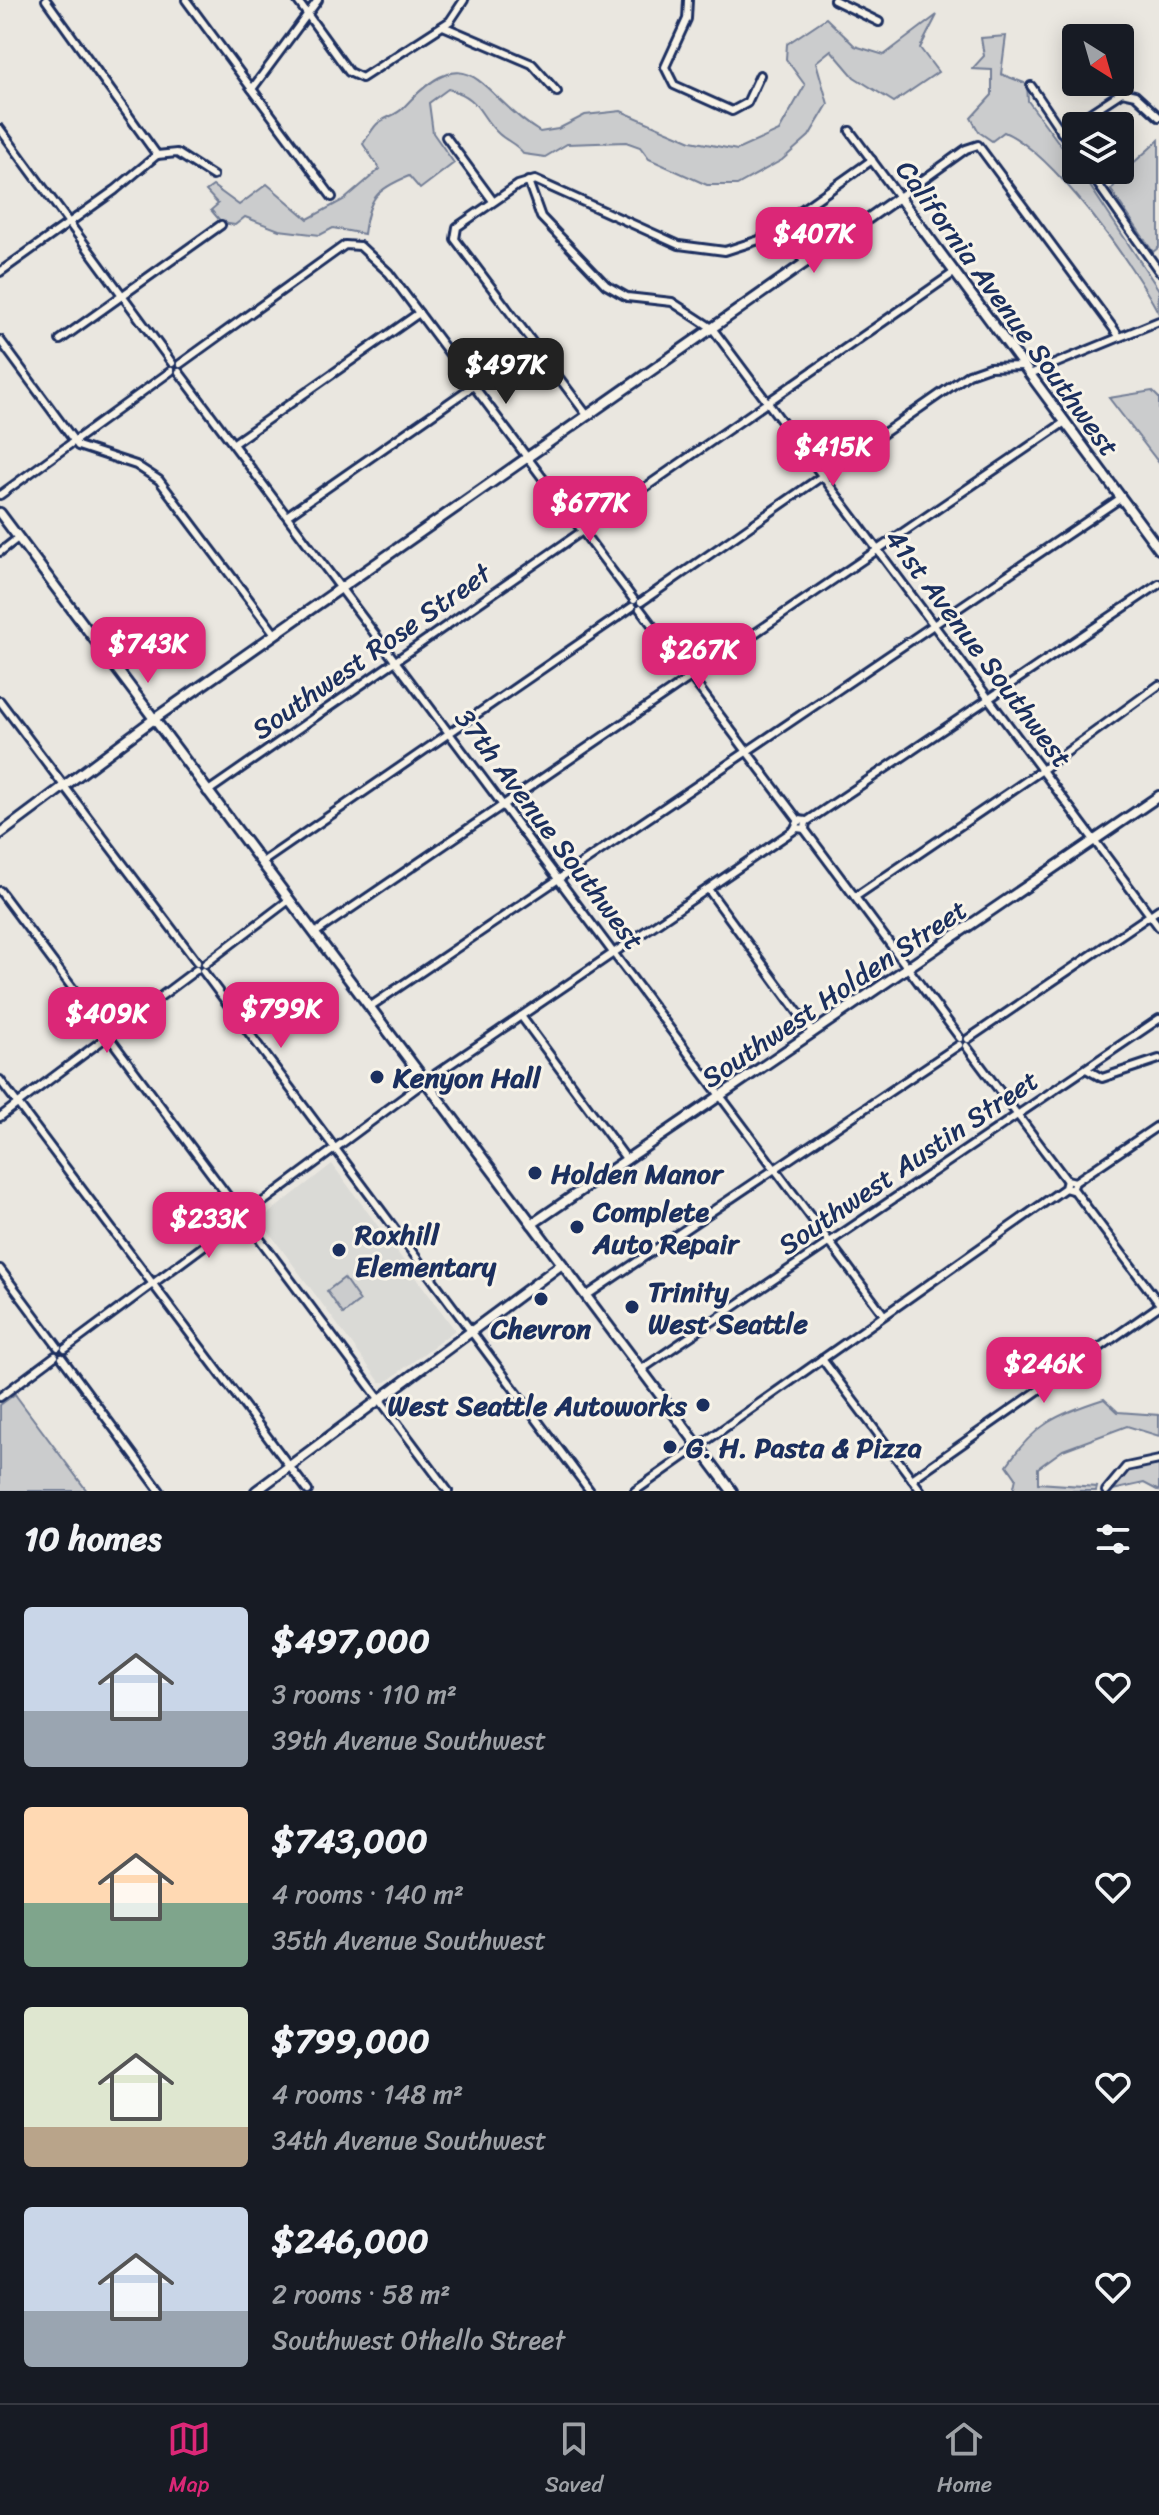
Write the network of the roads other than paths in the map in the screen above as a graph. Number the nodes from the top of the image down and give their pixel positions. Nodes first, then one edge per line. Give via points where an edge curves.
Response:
1 (46, 0) edge
2 (186, 0) edge
3 (297, 0) edge
4 (318, 0) edge
5 (464, 0) edge
6 (688, 0) edge
7 (834, 0) edge
8 (308, 15) junction
9 (879, 22) dead end
10 (443, 26) junction
11 (760, 75) dead end
12 (1031, 86) dead end
13 (252, 89) junction
14 (557, 92) dead end
15 (1159, 117) edge
16 (0, 129) edge
17 (850, 131) dead end
18 (1061, 132) joint
19 (446, 137) dead end
20 (157, 155) junction
21 (872, 160) junction
22 (213, 176) dead end
23 (528, 181) junction
24 (1098, 184) edge
25 (332, 197) dead end
26 (899, 197) junction
27 (493, 201) junction
28 (68, 223) junction
29 (221, 225) dead end
30 (778, 226) junction
31 (805, 263) junction
32 (1159, 271) edge
33 (0, 272) edge
34 (955, 272) junction
35 (122, 295) junction
36 (419, 313) junction
37 (1159, 321) edge
38 (712, 328) junction
39 (1119, 336) junction
40 (0, 340) edge
41 (60, 340) dead end
42 (1023, 366) junction
43 (176, 367) junction
44 (1030, 374) junction
45 (473, 386) junction
46 (768, 403) junction
47 (587, 415) junction
48 (1065, 422) junction
49 (74, 441) junction
50 (234, 443) junction
51 (527, 458) junction
52 (823, 476) junction
53 (0, 495) edge
54 (1121, 498) junction
55 (0, 513) edge
56 (288, 515) junction
57 (582, 531) junction
58 (18, 538) junction
59 (1159, 549) edge
60 (878, 550) junction
61 (0, 552) edge
62 (1159, 584) edge
63 (342, 588) junction
64 (637, 605) junction
65 (934, 625) junction
66 (275, 634) junction
67 (395, 661) junction
68 (692, 678) junction
69 (1159, 685) edge
70 (990, 699) junction
71 (0, 701) edge
72 (154, 719) junction
73 (451, 734) junction
74 (748, 752) junction
75 (1042, 770) junction
76 (65, 786) junction
77 (207, 792) junction
78 (1159, 796) edge
79 (504, 805) junction
80 (802, 825) junction
81 (0, 834) edge
82 (1096, 842) junction
83 (261, 863) junction
84 (560, 879) junction
85 (708, 889) junction
86 (0, 891) edge
87 (855, 897) junction
88 (289, 900) junction
89 (1159, 909) edge
90 (1151, 915) junction
91 (1159, 927) edge
92 (315, 933) junction
93 (615, 953) junction
94 (200, 967) junction
95 (909, 970) junction
96 (371, 1006) junction
97 (521, 1016) junction
98 (1159, 1019) edge
99 (813, 1033) junction
100 (109, 1035) junction
101 (963, 1042) junction
102 (1159, 1059) edge
103 (1086, 1069) junction
104 (0, 1080) edge
105 (427, 1080) junction
106 (722, 1095) junction
107 (18, 1103) junction
108 (1017, 1114) junction
109 (0, 1117) edge
110 (1159, 1125) edge
111 (335, 1147) junction
112 (627, 1160) junction
113 (776, 1169) junction
114 (1070, 1185) junction
115 (244, 1215) junction
116 (532, 1224) junction
117 (829, 1241) junction
118 (562, 1264) junction
119 (0, 1269) edge
120 (153, 1283) junction
121 (586, 1296) junction
122 (1159, 1305) edge
123 (884, 1315) junction
124 (472, 1331) junction
125 (61, 1348) junction
126 (59, 1357) junction
127 (822, 1359) junction
128 (642, 1369) junction
129 (0, 1397) edge
130 (380, 1399) junction
131 (697, 1445) junction
132 (1159, 1460) edge
133 (290, 1466) junction
134 (912, 1479) junction
135 (160, 1491) edge
136 (256, 1491) edge
137 (308, 1491) edge
138 (448, 1491) edge
139 (590, 1491) edge
140 (635, 1491) edge
141 (732, 1491) edge
142 (921, 1491) edge
143 (1106, 1491) edge

1 - 20 street
2 - 13 street
3 - 8 street
4 - 8 street
5 - 10 street
6 - 11 street via 687,19 665,67 674,85 732,111 747,103
7 - 9 street
8 - 10 street via 357,77 372,75
8 - 13 street
10 - 14 street via 532,64
12 - 18 street
13 - 25 street
15 - 18 street via 1135,95 1117,93
16 - 28 street, 37th Avenue Southwest
17 - 21 street, California Avenue Southwest
19 - 27 street
20 - 22 street via 177,153
20 - 28 street
21 - 26 street, California Avenue Southwest
21 - 30 street
23 - 27 street
23 - 30 street via 550,185 695,250 736,249
23 - 38 street, 41st Avenue Southwest via 541,217 606,285 627,297 672,302
24 - 32 street
26 - 31 main road
26 - 34 main road, California Avenue Southwest
26 - 39 street via 975,144
27 - 47 street via 457,227 454,235
28 - 33 street
28 - 35 street, 37th Avenue Southwest
29 - 35 street
30 - 31 street
31 - 38 main road
34 - 42 main road, California Avenue Southwest
34 - 46 street, Southwest Rose Street
35 - 41 street
35 - 43 street, 37th Avenue Southwest
36 - 43 street via 379,261 354,243
36 - 45 street
36 - 50 street
37 - 39 street
38 - 46 street, 41st Avenue Southwest
38 - 47 main road
39 - 44 street
40 - 49 street
42 - 44 main road, California Avenue Southwest
42 - 52 street via 969,374
43 - 49 street
43 - 50 street, 37th Avenue Southwest
44 - 48 main road, California Avenue Southwest
45 - 51 street
45 - 56 street
46 - 52 street, 41st Avenue Southwest
46 - 57 street, Southwest Rose Street
47 - 51 main road
48 - 54 main road, California Avenue Southwest
48 - 60 street
49 - 53 street
49 - 66 street via 136,465 159,480
50 - 56 street, 37th Avenue Southwest
51 - 57 street
51 - 63 main road
52 - 60 street, 41st Avenue Southwest
52 - 64 street
54 - 59 main road, California Avenue Southwest
54 - 65 street
55 - 58 main road
56 - 63 street, 37th Avenue Southwest
57 - 64 street
57 - 67 street, Southwest Rose Street
58 - 61 street
58 - 72 main road
60 - 65 street, 41st Avenue Southwest
60 - 68 street
62 - 70 street
63 - 66 main road
63 - 67 street, 37th Avenue Southwest
64 - 68 street
64 - 73 street
65 - 70 street, 41st Avenue Southwest
65 - 74 street
66 - 72 main road
67 - 73 street, 37th Avenue Southwest
67 - 77 street, Southwest Rose Street
68 - 74 street
68 - 79 street
69 - 75 street
70 - 75 street, 41st Avenue Southwest
70 - 80 street
71 - 76 street
72 - 76 main road
72 - 77 main road
73 - 79 street, 37th Avenue Southwest
73 - 83 street
74 - 80 street
74 - 84 street
75 - 82 street, 41st Avenue Southwest
75 - 87 street
76 - 81 main road
76 - 94 street
77 - 83 main road
78 - 82 main road, Southwest Holden Street
79 - 84 street, 37th Avenue Southwest
79 - 92 street
80 - 85 street
80 - 87 street
82 - 90 street, 41st Avenue Southwest
82 - 95 main road, Southwest Holden Street
83 - 88 main road
84 - 93 street, 37th Avenue Southwest
84 - 96 street
85 - 93 street
85 - 99 street
86 - 100 street
87 - 95 street
88 - 92 main road
88 - 94 street
89 - 90 street
90 - 91 street, 41st Avenue Southwest
90 - 101 street
92 - 96 main road
93 - 97 street
93 - 106 street, 37th Avenue Southwest
94 - 100 street
94 - 111 street
95 - 99 main road, Southwest Holden Street
95 - 101 street
96 - 105 main road
97 - 105 street
97 - 112 street
98 - 103 street, Southwest Austin Street
99 - 106 main road, Southwest Holden Street
100 - 107 street
100 - 115 street
101 - 108 street
101 - 113 street
102 - 103 street via 1102,1078
103 - 108 street, Southwest Austin Street
104 - 107 street
105 - 111 street
105 - 116 main road
106 - 112 main road, Southwest Holden Street
106 - 113 street, 37th Avenue Southwest
107 - 109 street
107 - 120 street
108 - 114 street
108 - 117 street, Southwest Austin Street
110 - 114 street
111 - 115 street
111 - 124 street
112 - 116 main road, Southwest Holden Street
113 - 117 street, 37th Avenue Southwest
113 - 121 street
114 - 122 street
114 - 123 street
115 - 120 street
115 - 130 street
116 - 118 main road
117 - 123 street, 37th Avenue Southwest
117 - 128 street, Southwest Austin Street
118 - 121 main road
118 - 124 main road
119 - 125 street
120 - 125 street
120 - 133 street
121 - 128 main road
122 - 134 street
123 - 127 street
124 - 130 main road
124 - 139 street
125 - 126 street
126 - 129 street
126 - 135 street
127 - 131 street
127 - 134 street
128 - 131 main road
130 - 133 main road
130 - 138 street
131 - 140 street
131 - 141 main road
132 - 143 street via 1126,1467
133 - 136 main road
133 - 137 street
134 - 142 street

